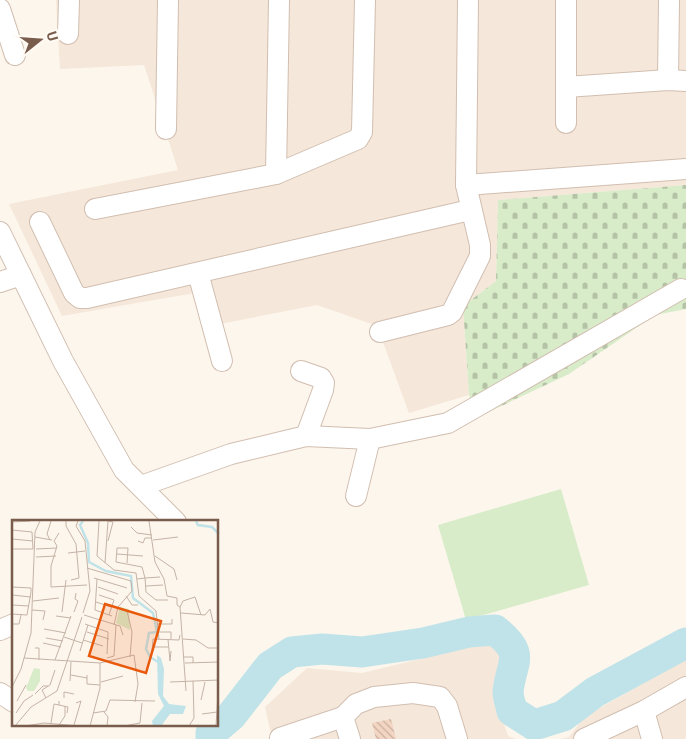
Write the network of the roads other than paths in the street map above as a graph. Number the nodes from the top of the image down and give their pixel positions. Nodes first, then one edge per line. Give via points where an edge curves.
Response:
1 (69, 0) edge
2 (168, 0) edge
3 (278, 0) edge
4 (365, 0) edge
5 (468, 0) edge
6 (566, 0) edge
7 (669, 0) edge
8 (0, 9) edge
9 (68, 34) dead end
10 (15, 55) dead end
11 (677, 81) edge
12 (566, 87) junction
13 (566, 123) dead end
14 (166, 129) dead end
15 (686, 169) edge
16 (276, 174) junction
17 (466, 185) junction
18 (95, 209) dead end
19 (470, 210) junction
20 (40, 222) dead end
21 (0, 232) edge
22 (198, 273) junction
23 (21, 275) junction
24 (0, 282) edge
25 (681, 289) dead end
26 (380, 332) dead end
27 (222, 361) dead end
28 (301, 371) dead end
29 (306, 436) junction
30 (370, 438) junction
31 (141, 486) junction
32 (356, 496) dead end
33 (174, 520) edge
34 (12, 625) edge
35 (0, 630) edge
36 (686, 687) edge
37 (0, 693) edge
38 (12, 701) edge
39 (644, 711) junction
40 (343, 717) junction
41 (280, 738) edge
42 (350, 739) edge
43 (457, 739) edge
44 (584, 739) edge
45 (652, 739) edge

1 - 9 street
2 - 14 street
3 - 16 street
4 - 16 street via 362,132 351,143
5 - 17 street
6 - 12 street
7 - 11 street
8 - 10 street
11 - 12 street
12 - 13 street
15 - 17 street
16 - 18 street
17 - 19 street
19 - 22 street
19 - 26 street via 480,256 452,312
20 - 22 street via 74,293 80,298
21 - 23 street
22 - 27 street
23 - 24 street
23 - 31 street via 104,437 124,470
25 - 30 street via 448,424
28 - 29 street via 324,382
29 - 30 street
29 - 31 street via 231,454
30 - 32 street
31 - 33 street
34 - 35 street
36 - 39 street
37 - 38 street
39 - 44 street
39 - 45 street
40 - 41 street
40 - 42 street
40 - 43 street via 356,704 374,697 431,694 440,697 447,706

